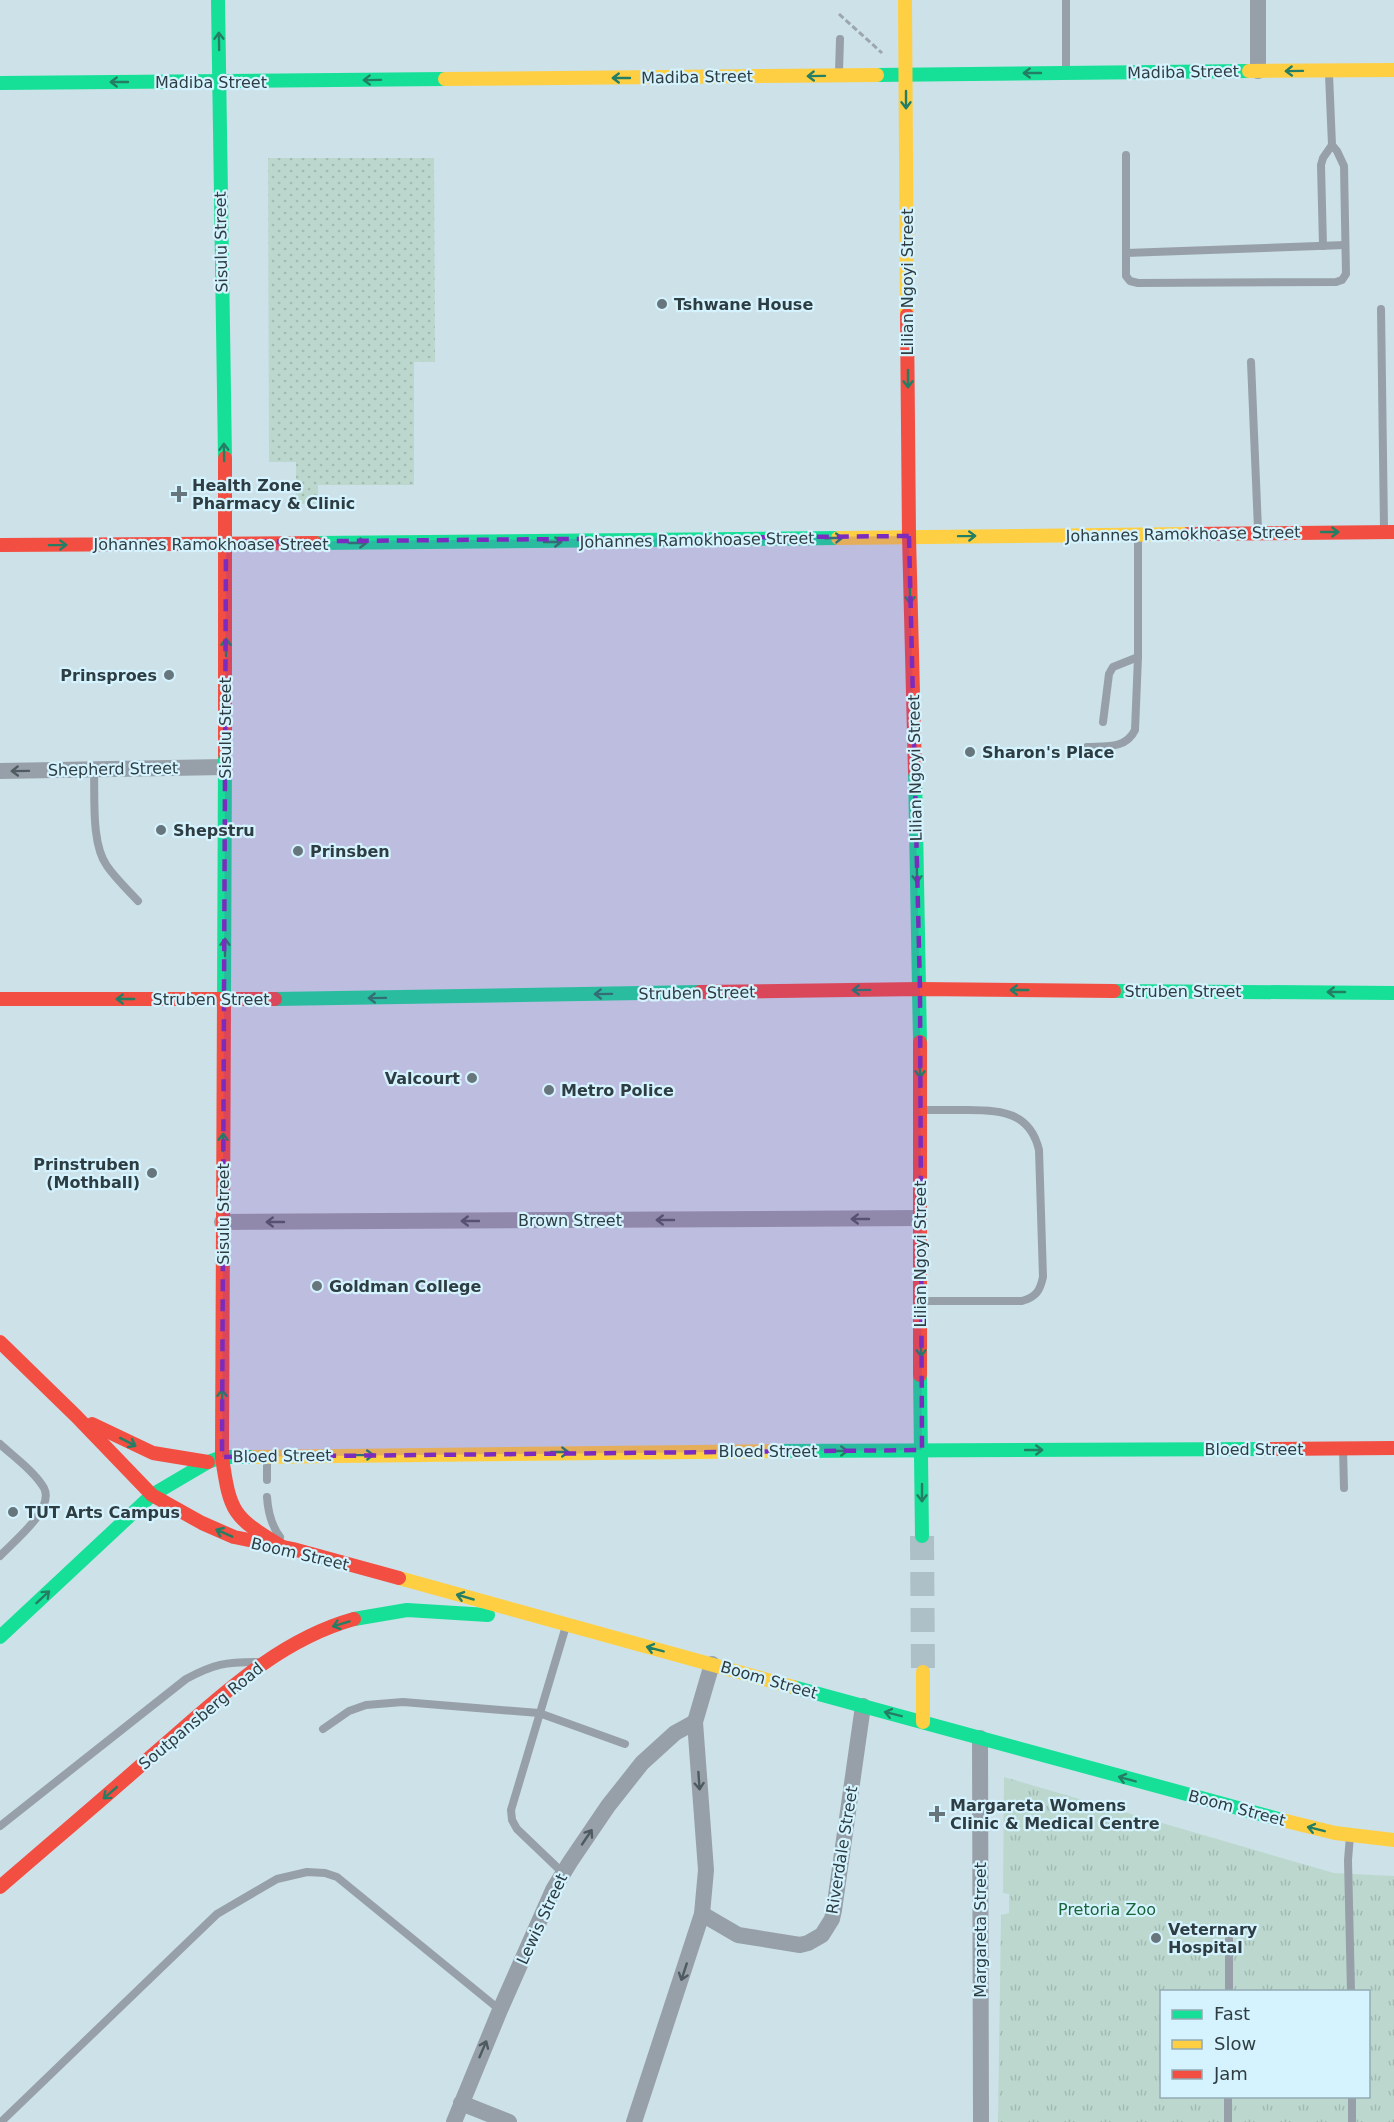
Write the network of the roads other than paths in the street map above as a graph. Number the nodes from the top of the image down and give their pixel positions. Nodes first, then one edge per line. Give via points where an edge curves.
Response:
1 (218, 0) edge
2 (905, 0) edge
3 (1066, 0) edge
4 (1258, 0) edge
5 (840, 39) dead end
6 (1329, 70) junction
7 (1394, 70) edge
8 (1258, 71) junction
9 (1066, 73) junction
10 (905, 74) junction
11 (839, 75) junction
12 (219, 82) junction
13 (0, 83) edge
14 (1332, 145) junction
15 (1126, 155) dead end
16 (1345, 245) junction
17 (1323, 246) junction
18 (1126, 253) junction
19 (1381, 309) dead end
20 (1251, 362) dead end
21 (1389, 532) edge
22 (1258, 533) junction
23 (1138, 534) junction
24 (909, 536) junction
25 (226, 542) junction
26 (0, 545) edge
27 (1138, 657) junction
28 (1103, 722) dead end
29 (1087, 747) dead end
30 (225, 767) junction
31 (94, 770) junction
32 (0, 771) edge
33 (138, 901) dead end
34 (920, 989) junction
35 (1394, 993) edge
36 (0, 999) edge
37 (226, 1000) junction
38 (920, 1110) junction
39 (919, 1218) junction
40 (222, 1222) junction
41 (920, 1301) junction
42 (0, 1342) edge
43 (76, 1416) junction
44 (0, 1444) edge
45 (1394, 1448) edge
46 (1343, 1449) junction
47 (922, 1450) junction
48 (267, 1456) junction
49 (222, 1457) junction
50 (208, 1462) junction
51 (267, 1479) dead end
52 (1344, 1488) dead end
53 (152, 1495) junction
54 (267, 1497) dead end
55 (922, 1536) tunnel mouth
56 (287, 1548) junction
57 (0, 1556) edge
58 (542, 1619) junction
59 (566, 1625) junction
60 (0, 1637) edge
61 (266, 1662) junction
62 (712, 1664) junction
63 (923, 1672) tunnel mouth
64 (863, 1706) junction
65 (539, 1713) junction
66 (695, 1722) junction
67 (923, 1722) junction
68 (323, 1729) dead end
69 (980, 1738) junction
70 (625, 1744) dead end
71 (0, 1826) edge
72 (1350, 1836) junction
73 (1394, 1840) edge
74 (563, 1873) junction
75 (0, 1887) edge
76 (702, 1914) junction
77 (1229, 1938) dead end
78 (1230, 1990) edge
79 (1351, 1990) edge
80 (500, 2010) junction
81 (1228, 2098) edge
82 (1352, 2098) edge
83 (461, 2103) junction
84 (1, 2122) edge
85 (454, 2122) edge
86 (509, 2122) edge
87 (634, 2122) edge
88 (981, 2122) edge
89 (1228, 2122) edge
90 (1352, 2122) edge

12 -> 1 main road, Sisulu Street
2 - 10 main road, Lilian Ngoyi Street
3 - 9 lane
4 - 8 street
5 - 11 lane
6 - 7 main road, Madiba Street
6 -> 8 main road, Madiba Street
6 - 14 lane
8 - 9 main road, Madiba Street
9 -> 10 main road, Madiba Street
10 - 11 main road, Madiba Street
10 -> 24 main road, Lilian Ngoyi Street
11 -> 12 main road, Madiba Street
12 -> 13 main road, Madiba Street
25 -> 12 main road, Sisulu Street
14 - 16 lane via 1344,166
14 - 17 lane via 1321,165
15 - 18 lane
16 - 17 lane
16 - 18 lane via 1346,273 1336,282 1138,283 1126,276
17 - 18 lane
19 - 21 lane
20 - 22 lane
22 -> 21 main road, Johannes Ramokhoase Street
22 - 23 main road, Johannes Ramokhoase Street
24 -> 23 main road, Johannes Ramokhoase Street
23 - 27 lane
25 -> 24 main road, Johannes Ramokhoase Street
24 -> 34 main road, Lilian Ngoyi Street
26 -> 25 main road, Johannes Ramokhoase Street
30 -> 25 main road, Sisulu Street
27 - 28 lane via 1113,667 1109,674
27 - 29 lane via 1132,737 1120,745
30 - 31 street, Shepherd Street
37 -> 30 main road, Sisulu Street
31 -> 32 street, Shepherd Street
31 - 33 lane via 101,854
35 -> 34 main road, Struben Street
34 -> 37 main road, Struben Street
34 -> 38 main road, Lilian Ngoyi Street
37 -> 36 main road, Struben Street
40 -> 37 main road, Sisulu Street
38 - 39 main road, Lilian Ngoyi Street
38 - 41 lane via 998,1110 1013,1116 1032,1134 1039,1150 1043,1277 1038,1292 1022,1300
39 -> 40 street, Brown Street
39 - 41 main road, Lilian Ngoyi Street
49 -> 40 main road, Sisulu Street
41 -> 47 main road, Lilian Ngoyi Street
42 - 43 main road, Boom Street
43 -> 50 main road via 153,1453
43 - 53 main road, Boom Street
44 - 57 lane via 30,1472 46,1494 43,1510
45 - 46 main road, Bloed Street
47 -> 46 main road, Bloed Street
46 - 52 lane
48 -> 47 main road, Bloed Street
47 -> 55 main road, Lilian Ngoyi Street
48 - 49 main road, Bloed Street
48 - 51 lane
49 - 50 main road, Bloed Street
49 - 56 main road, Sisulu Street via 234,1512 246,1525
50 - 53 main road, Bloed Street
56 -> 53 main road, Boom Street via 234,1538
60 -> 53 main road
54 - 56 lane via 271,1521
58 -> 56 main road, Boom Street
58 - 59 main road, Boom Street
58 -> 61 main road, Soutpansberg Road via 398,1611 319,1631
62 -> 59 main road, Boom Street
59 - 65 lane
61 - 71 lane via 209,1667 186,1679
61 -> 75 main road, Soutpansberg Road
62 - 64 main road, Boom Street
62 - 66 street
63 - 67 main road
67 -> 64 main road, Boom Street
64 - 76 street, Riverdale Street via 834,1910 828,1928 815,1940 800,1944 738,1935
65 - 68 lane via 382,1703 349,1711
65 - 70 lane
65 - 74 lane via 512,1801 512,1820
74 -> 66 street, Lewis Street via 642,1763 675,1733
66 -> 76 street via 706,1870
67 - 69 main road, Boom Street
72 -> 69 main road, Boom Street
69 - 88 street, Margareta Street
72 - 73 main road, Boom Street
72 - 79 lane
74 - 80 street, Lewis Street
76 -> 87 street
77 - 78 lane
83 -> 80 street, Lewis Street
80 - 84 lane via 338,1877 308,1872 277,1879 217,1914
81 - 89 lane
82 - 90 lane
83 - 85 street, Lewis Street
83 - 86 street

